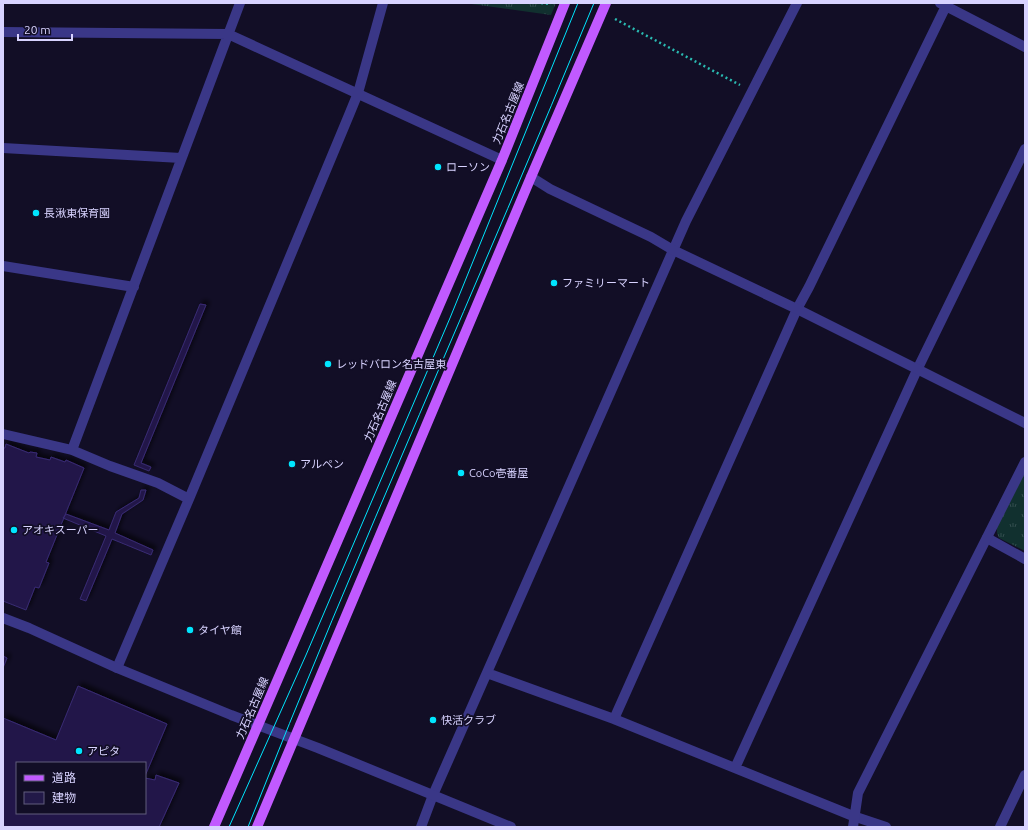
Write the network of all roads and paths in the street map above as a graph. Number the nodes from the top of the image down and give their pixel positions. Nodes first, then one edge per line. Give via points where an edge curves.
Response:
1 (240, 3) edge
2 (383, 3) edge
3 (565, 3) edge
4 (606, 3) edge
5 (797, 3) edge
6 (943, 5) edge
7 (615, 19) dead end
8 (3, 32) edge
9 (228, 34) junction
10 (1025, 47) edge
11 (752, 91) junction
12 (358, 93) junction
13 (3, 148) edge
14 (1025, 149) edge
15 (181, 158) junction
16 (502, 160) junction
17 (531, 177) junction
18 (673, 250) junction
19 (3, 266) edge
20 (134, 287) junction
21 (797, 309) junction
22 (917, 370) junction
23 (1025, 423) edge
24 (3, 434) edge
25 (72, 450) junction
26 (1025, 462) edge
27 (189, 499) junction
28 (987, 538) junction
29 (1025, 559) edge
30 (3, 618) edge
31 (117, 668) junction
32 (487, 673) junction
33 (614, 719) junction
34 (258, 725) junction
35 (295, 738) junction
36 (735, 768) junction
37 (1025, 775) edge
38 (433, 795) junction
39 (853, 816) junction
40 (214, 827) edge
41 (257, 827) edge
42 (421, 827) edge
43 (511, 827) edge
44 (852, 827) edge
45 (886, 827) edge
46 (1000, 827) edge

1 - 9 street
2 - 12 street
3 - 16 main road, 力石名古屋線
4 - 17 main road
5 - 11 street
6 - 10 street
6 - 21 street
7 - 11 path
8 - 9 street
9 - 12 street
9 - 15 street
11 - 18 street
12 - 16 street
12 - 27 street
13 - 15 street
14 - 22 street
15 - 20 street
16 - 34 main road, 力石名古屋線
17 - 18 street
17 - 35 main road
18 - 21 street
18 - 32 street
19 - 20 street
20 - 25 street
21 - 22 street
21 - 33 street
22 - 23 street
22 - 36 street
24 - 25 street
25 - 27 street via 158,483
26 - 28 street
27 - 31 street
28 - 29 street
28 - 39 street via 858,793
30 - 31 street
31 - 34 street
32 - 33 street
32 - 38 street
33 - 36 street
34 - 35 street
34 - 40 main road, 力石名古屋線
35 - 38 street
35 - 41 main road
36 - 39 street
37 - 46 street
38 - 42 street
38 - 43 street
39 - 44 street
39 - 45 street

